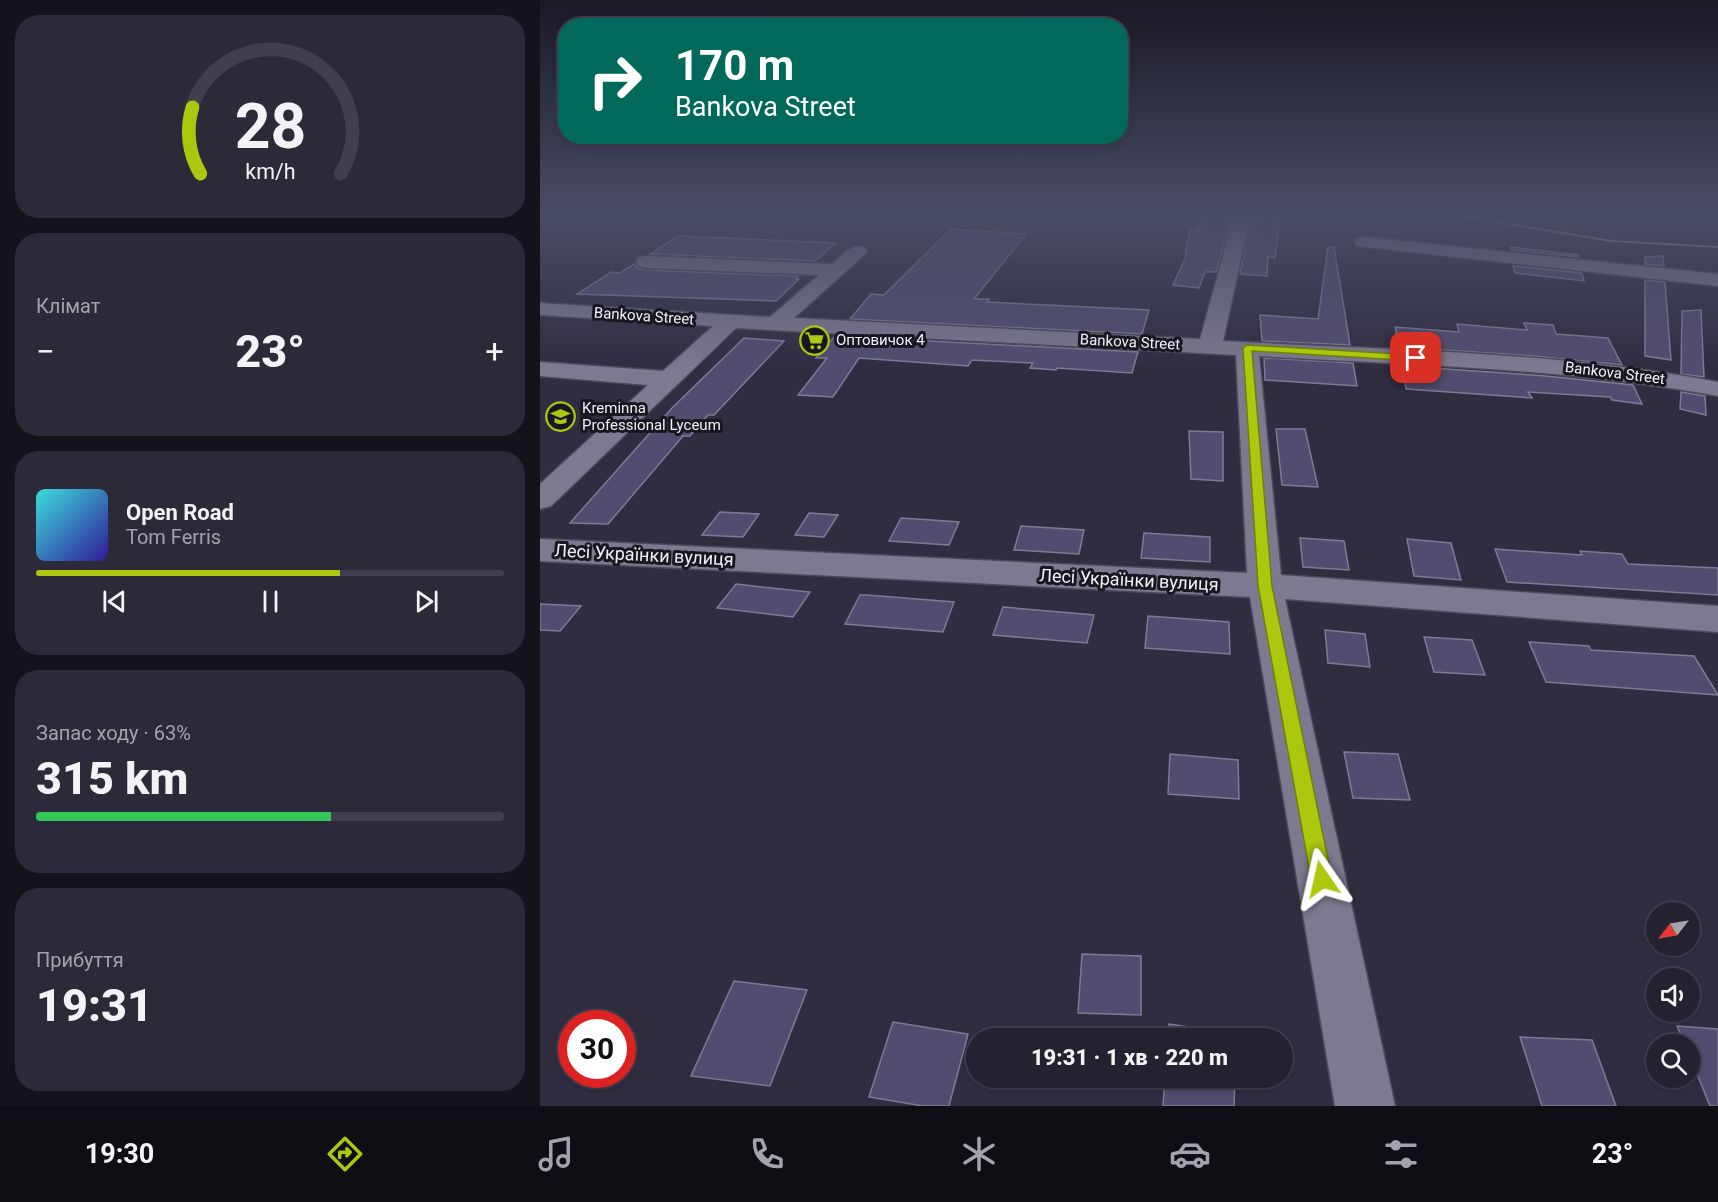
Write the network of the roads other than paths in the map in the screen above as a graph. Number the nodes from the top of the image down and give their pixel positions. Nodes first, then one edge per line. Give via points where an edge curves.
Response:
1 (707, 265) edge
2 (841, 265) edge
3 (1230, 265) edge
4 (1574, 265) edge
5 (834, 270) junction
6 (1718, 280) edge
7 (540, 309) edge
8 (730, 322) junction
9 (774, 324) junction
10 (1210, 346) junction
11 (1247, 348) junction
12 (540, 369) edge
13 (668, 380) junction
14 (1718, 389) edge
15 (540, 500) edge
16 (540, 550) edge
17 (1265, 586) junction
18 (1718, 619) edge
19 (1365, 1106) edge

1 - 5 street
2 - 5 street
3 - 10 street
4 - 6 street
5 - 9 street
7 - 8 street, Bankova Street
8 - 9 street, Bankova Street
8 - 13 street
9 - 10 street, Bankova Street
10 - 11 street, Bankova Street
11 - 14 street, Bankova Street via 1594,369
11 - 17 street
12 - 13 street
13 - 15 street
16 - 17 street, Лесі Українки вулиця
17 - 18 street, Лесі Українки вулиця
17 - 19 street

